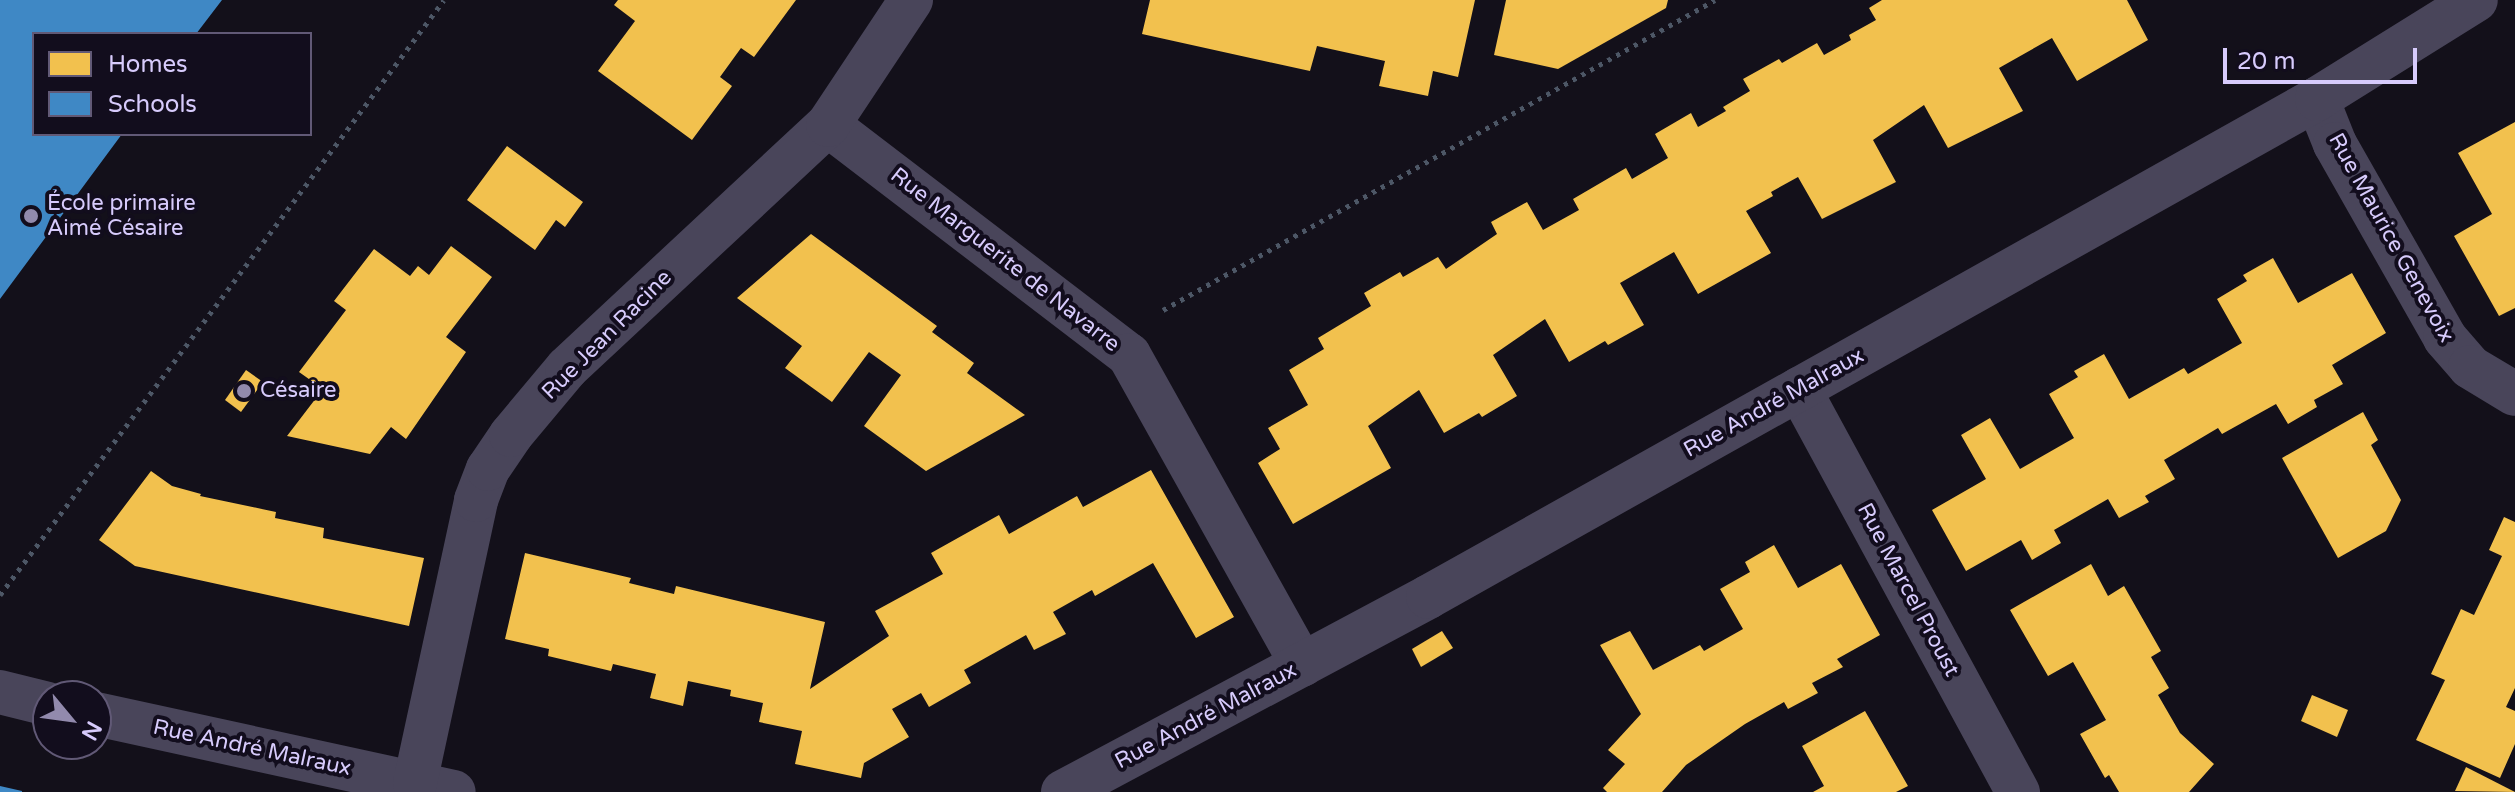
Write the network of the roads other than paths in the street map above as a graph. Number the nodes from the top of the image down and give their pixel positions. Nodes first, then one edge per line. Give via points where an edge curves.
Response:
1 (911, 0) edge
2 (2476, 0) edge
3 (2317, 99) junction
4 (828, 125) junction
5 (1799, 389) junction
6 (2515, 394) edge
7 (1302, 665) junction
8 (0, 692) edge
9 (32, 700) edge
10 (112, 717) edge
11 (435, 788) edge
12 (1063, 792) edge
13 (2018, 792) edge

1 - 4 street, Rue Jean Racine
2 - 3 street, Rue André Malraux
3 - 5 street, Rue André Malraux
3 - 6 street, Rue Maurice Genevoix via 2335,144 2445,338 2470,367
4 - 7 street, Rue Marguerite de Navarre via 1129,355
4 - 11 street, Rue Jean Racine via 567,368 488,469 476,500
5 - 7 street, Rue André Malraux
5 - 13 street, Rue Marcel Proust
7 - 12 street, Rue André Malraux
8 - 9 street
10 - 11 street, Rue André Malraux

